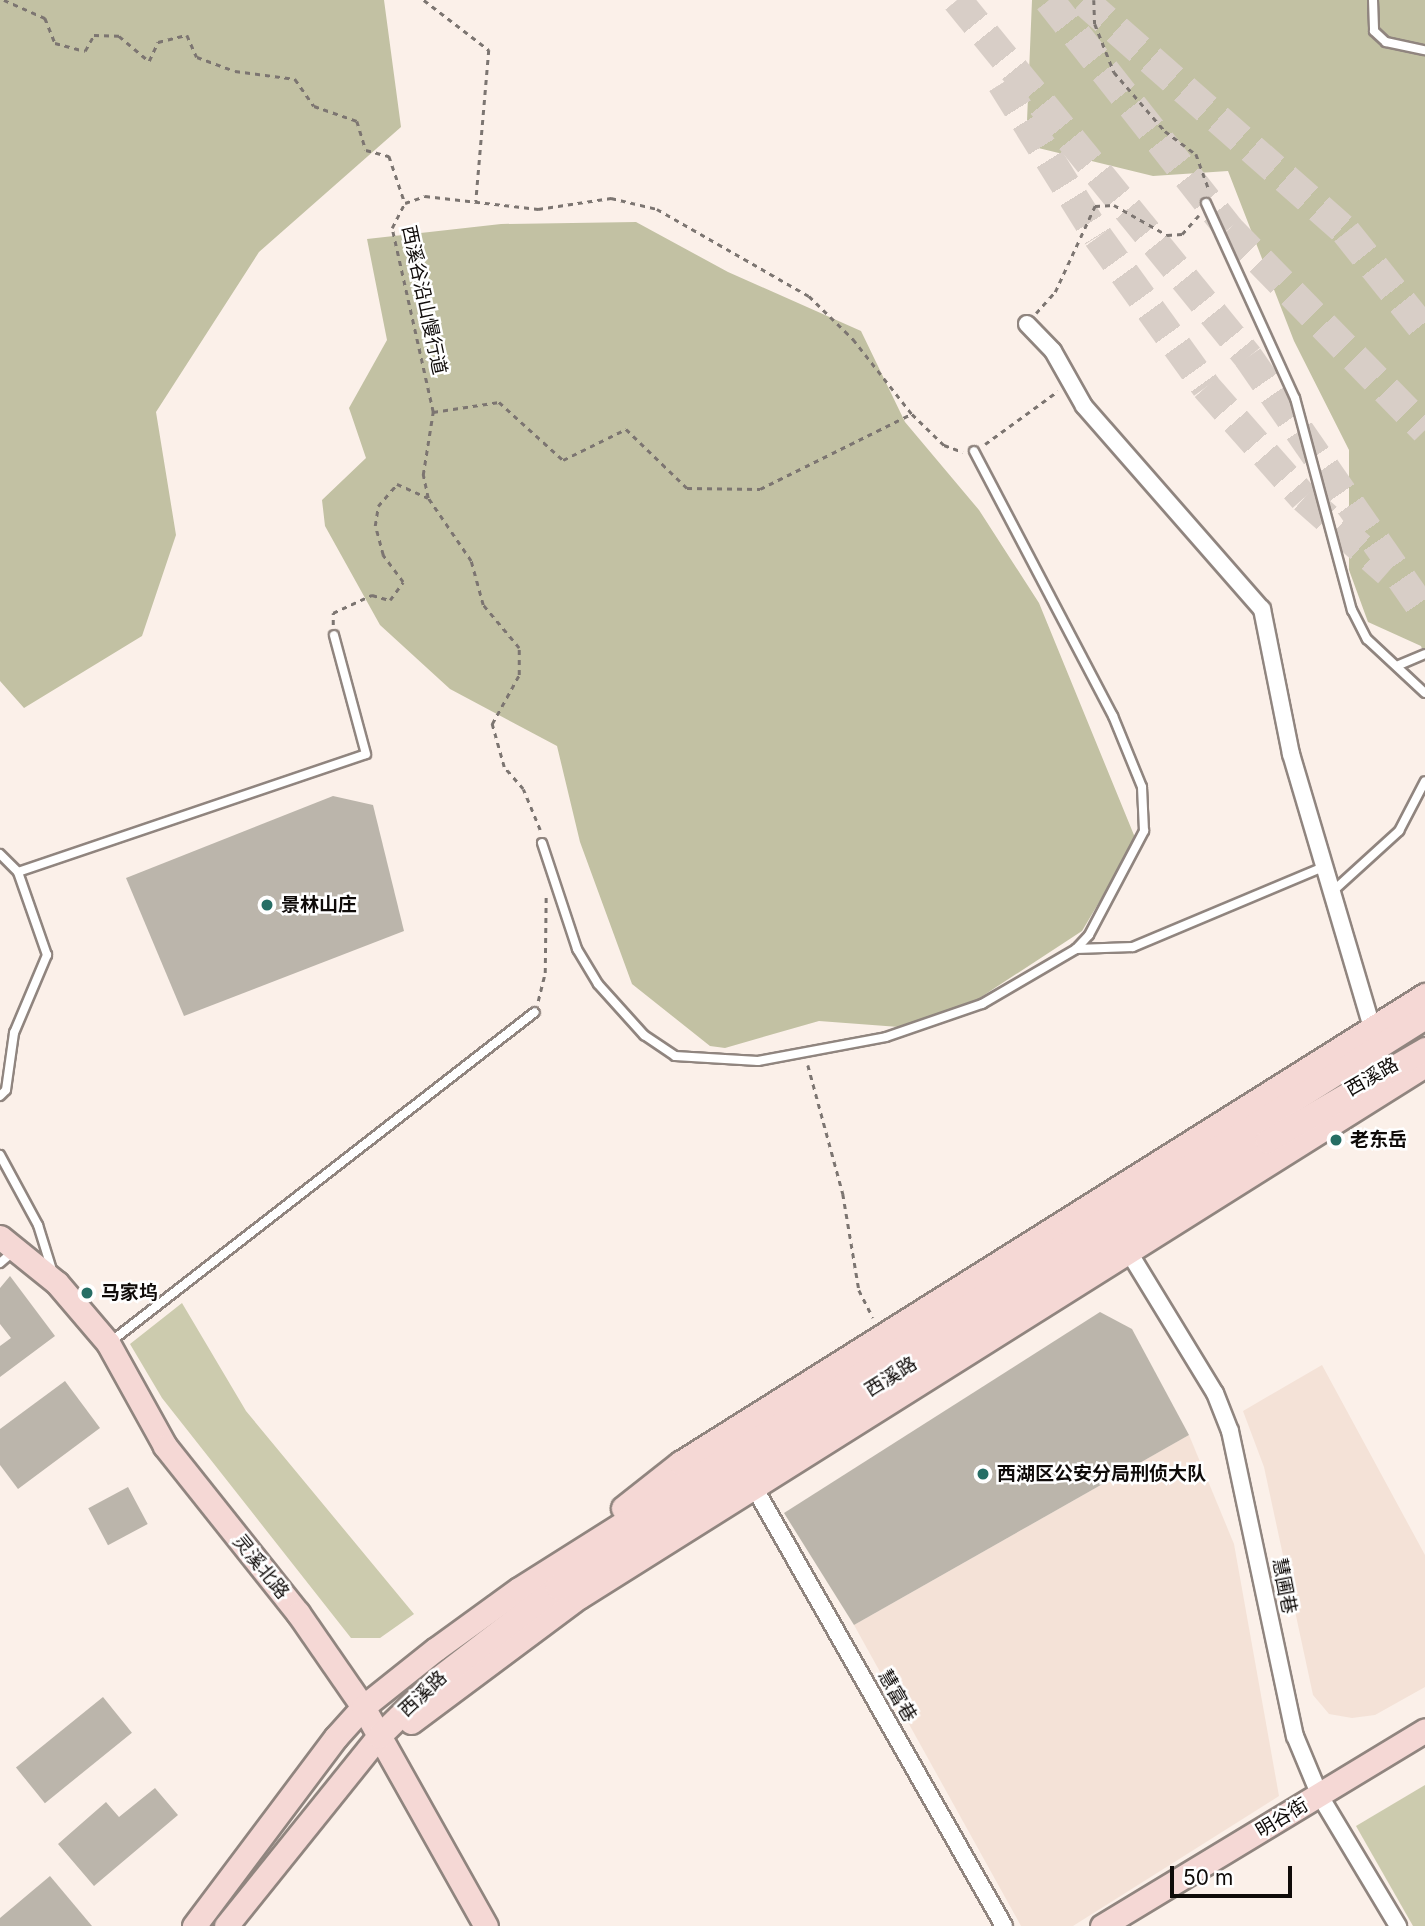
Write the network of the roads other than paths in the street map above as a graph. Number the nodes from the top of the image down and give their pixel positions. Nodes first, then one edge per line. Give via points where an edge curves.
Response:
1 (1373, 0) edge
2 (1425, 50) edge
3 (1206, 204) road end
4 (1027, 324) road end
5 (974, 451) road end
6 (334, 635) road end
7 (1425, 654) edge
8 (1399, 665) junction
9 (1425, 693) edge
10 (1425, 781) edge
11 (542, 843) road end
12 (0, 854) edge
13 (1323, 867) junction
14 (18, 872) junction
15 (1329, 895) junction
16 (1076, 949) junction
17 (1425, 995) edge
18 (535, 1012) road end
19 (1425, 1017) edge
20 (1373, 1028) junction
21 (1425, 1049) edge
22 (1425, 1065) edge
23 (0, 1096) edge
24 (0, 1156) edge
25 (8, 1242) edge
26 (1129, 1254) junction
27 (0, 1263) edge
28 (57, 1283) junction
29 (108, 1343) junction
30 (754, 1487) junction
31 (519, 1589) junction
32 (363, 1707) junction
33 (1425, 1730) edge
34 (379, 1736) junction
35 (1320, 1796) junction
36 (232, 1920) edge
37 (194, 1926) edge
38 (486, 1926) edge
39 (1004, 1926) edge
40 (1102, 1926) edge
41 (1398, 1926) edge

1 - 2 lane via 1374,31 1386,43
3 - 8 lane via 1295,398 1352,610 1367,639
4 - 13 street via 1053,351 1065,379 1203,548 1262,609 1291,754
5 - 16 lane via 1113,716 1142,787 1143,831 1089,935
6 - 14 lane via 366,754
7 - 8 lane
8 - 9 lane
10 - 15 lane via 1399,831
11 - 16 lane via 578,949 598,985 644,1035 675,1056 714,1062 805,1055 947,1018 1011,990
12 - 14 lane
13 - 15 street
13 - 16 lane via 1133,947
14 - 23 lane via 47,955 14,1033 6,1090
15 - 20 street
17 - 20 main road, 西溪路
18 - 29 lane
19 - 31 main road, 西溪路
20 - 31 main road, 西溪路 via 680,1464
21 - 34 main road, 西溪路 via 1278,1134 557,1587 437,1679
22 - 26 main road, 西溪路
24 - 28 lane via 38,1225
25 - 27 lane
25 - 28 main road, 灵溪北路
26 - 30 main road, 西溪路
26 - 35 street, 慧圃巷 via 1215,1393 1230,1431 1295,1736
28 - 29 main road, 灵溪北路
29 - 32 main road, 灵溪北路 via 165,1446 298,1613
30 - 34 main road, 西溪路 via 513,1641 417,1719
30 - 39 street, 慧富巷
31 - 32 main road, 西溪路
32 - 34 main road, 灵溪北路
32 - 37 main road, 西溪路
33 - 35 main road, 明谷街
34 - 36 main road, 西溪路
34 - 38 main road, 灵溪北路
35 - 40 main road, 明谷街
35 - 41 street, 慧圃巷

